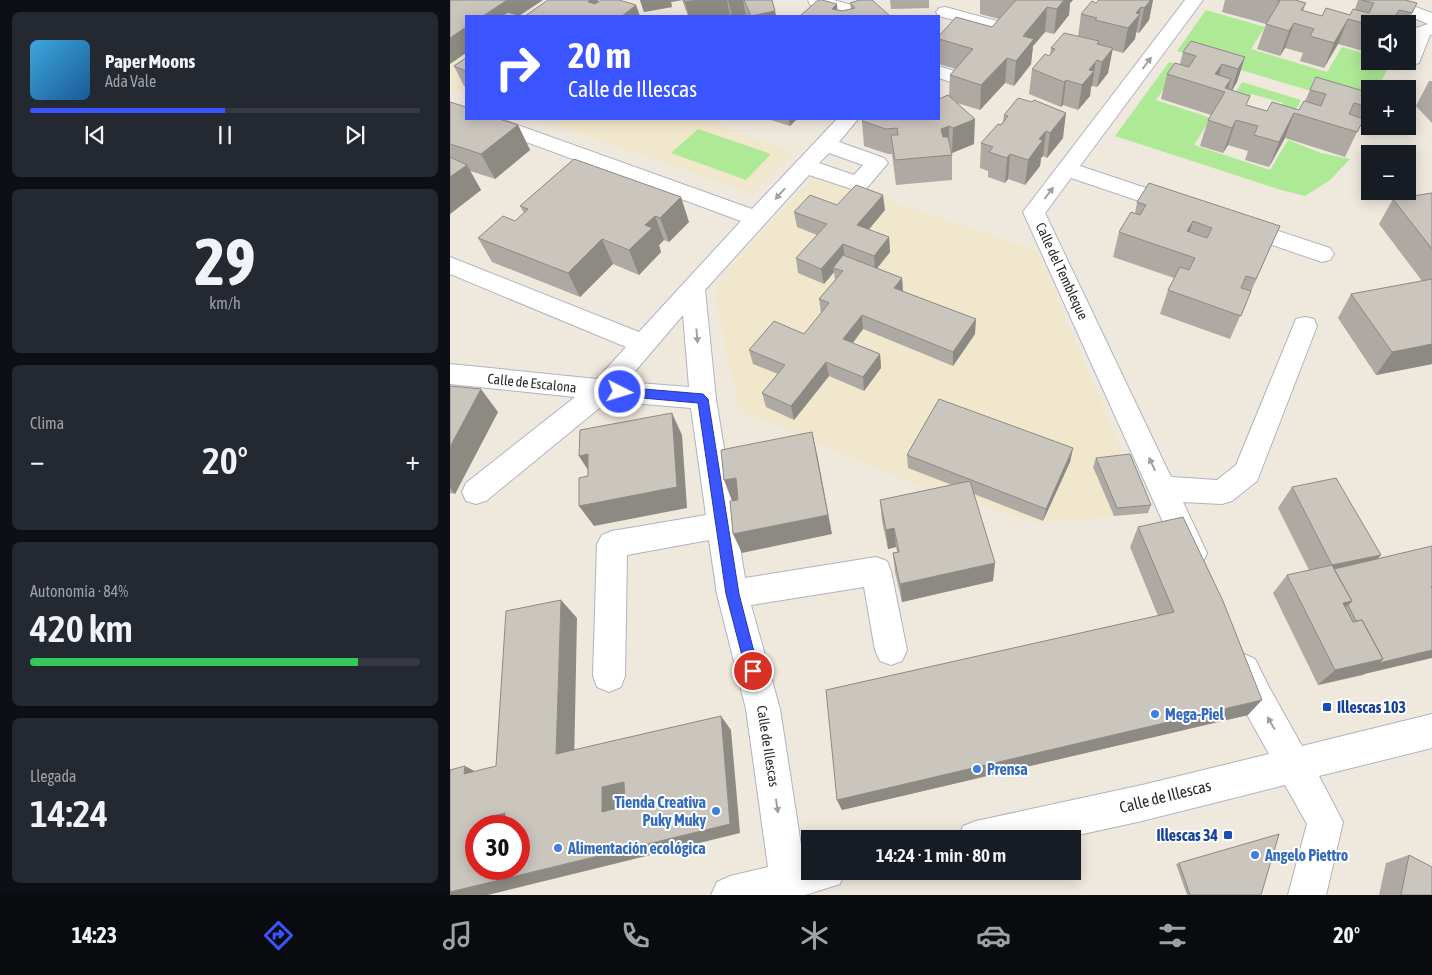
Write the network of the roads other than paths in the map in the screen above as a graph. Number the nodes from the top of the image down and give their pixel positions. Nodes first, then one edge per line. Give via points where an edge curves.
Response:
1 (1194, 0) edge
2 (1377, 0) edge
3 (816, 1) edge
4 (947, 11) edge
5 (869, 15) edge
6 (1432, 20) edge
7 (1002, 28) edge
8 (1432, 30) edge
9 (1416, 48) edge
10 (940, 72) edge
11 (959, 78) edge
12 (485, 120) edge
13 (847, 120) edge
14 (825, 144) junction
15 (805, 166) junction
16 (1067, 169) junction
17 (757, 218) junction
18 (1322, 254) dead end
19 (450, 265) edge
20 (693, 288) junction
21 (1305, 326) dead end
22 (643, 344) junction
23 (450, 374) edge
24 (603, 390) junction
25 (703, 399) junction
26 (1164, 489) junction
27 (476, 492) dead end
28 (723, 525) junction
29 (1202, 576) edge
30 (732, 594) junction
31 (1234, 646) edge
32 (890, 650) dead end
33 (609, 676) dead end
34 (1432, 731) edge
35 (1295, 765) junction
36 (1016, 830) edge
37 (801, 877) edge
38 (788, 880) junction
39 (730, 895) edge
40 (1307, 895) edge

16 -> 1 street, Calle del Tembleque
2 - 6 street
3 - 5 street
4 - 7 street
8 - 9 street via 1422,32
10 - 11 street
12 - 17 street
13 - 14 street
14 - 15 street
14 - 15 street via 877,162 858,184
15 -> 17 street
16 - 18 street
26 -> 16 street, Calle del Tembleque via 1034,212
17 - 20 street
19 - 22 street
20 - 22 street
20 -> 25 street, Calle de Illescas
21 - 26 street via 1247,473 1222,492
22 - 24 street
23 - 24 street, Calle de Escalona
24 - 25 street, Calle de Escalona
24 - 27 street
25 - 28 street, Calle de Illescas
26 - 29 street, Calle del Tembleque
28 - 30 street, Calle de Illescas
28 - 33 street via 612,544
30 - 32 street via 876,571
30 -> 38 street, Calle de Illescas via 763,709
35 -> 31 street via 1257,699
34 - 35 street, Calle de Illescas
35 - 36 street, Calle de Illescas
35 - 40 street via 1326,822
37 - 38 street
38 - 39 street

